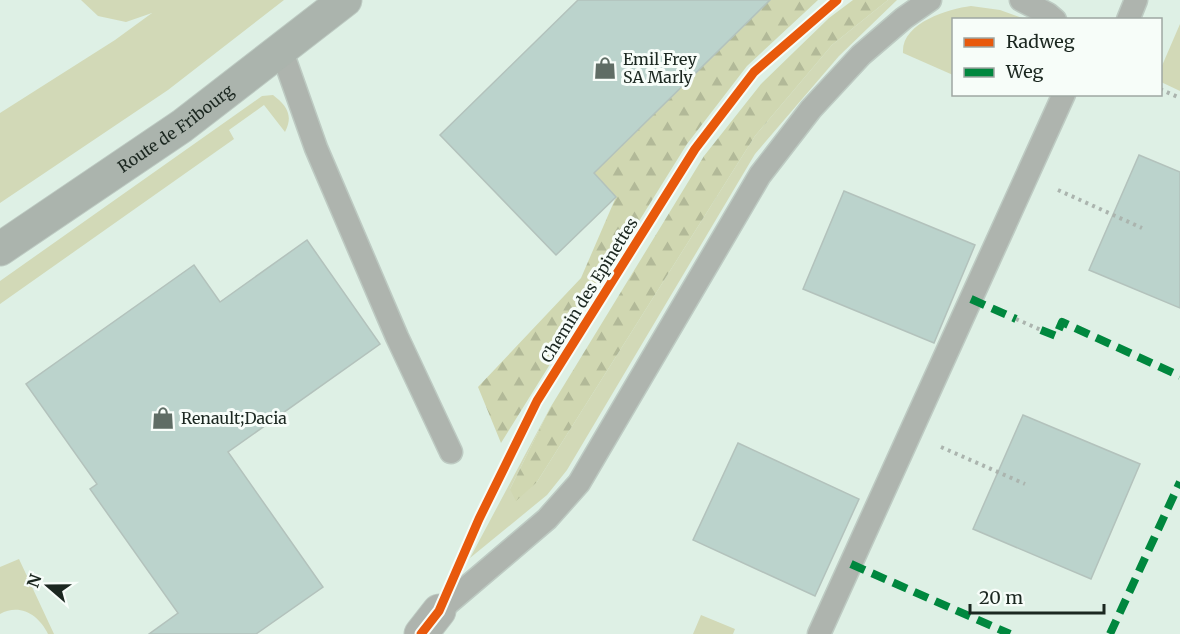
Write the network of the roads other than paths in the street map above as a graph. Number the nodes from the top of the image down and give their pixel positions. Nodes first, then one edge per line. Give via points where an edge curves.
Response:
1 (345, 0) edge
2 (930, 0) edge
3 (1021, 0) edge
4 (1136, 0) edge
5 (1053, 18) edge
6 (1129, 18) edge
7 (281, 49) junction
8 (1063, 96) edge
9 (0, 249) edge
10 (451, 452) dead end
11 (430, 622) edge
12 (819, 634) edge

1 - 7 main road, Route de Fribourg
2 - 11 lane via 861,56 811,109 760,175 565,502
3 - 5 lane
4 - 6 lane
7 - 9 main road, Route de Fribourg via 182,126
7 - 10 lane via 316,148
8 - 12 lane

